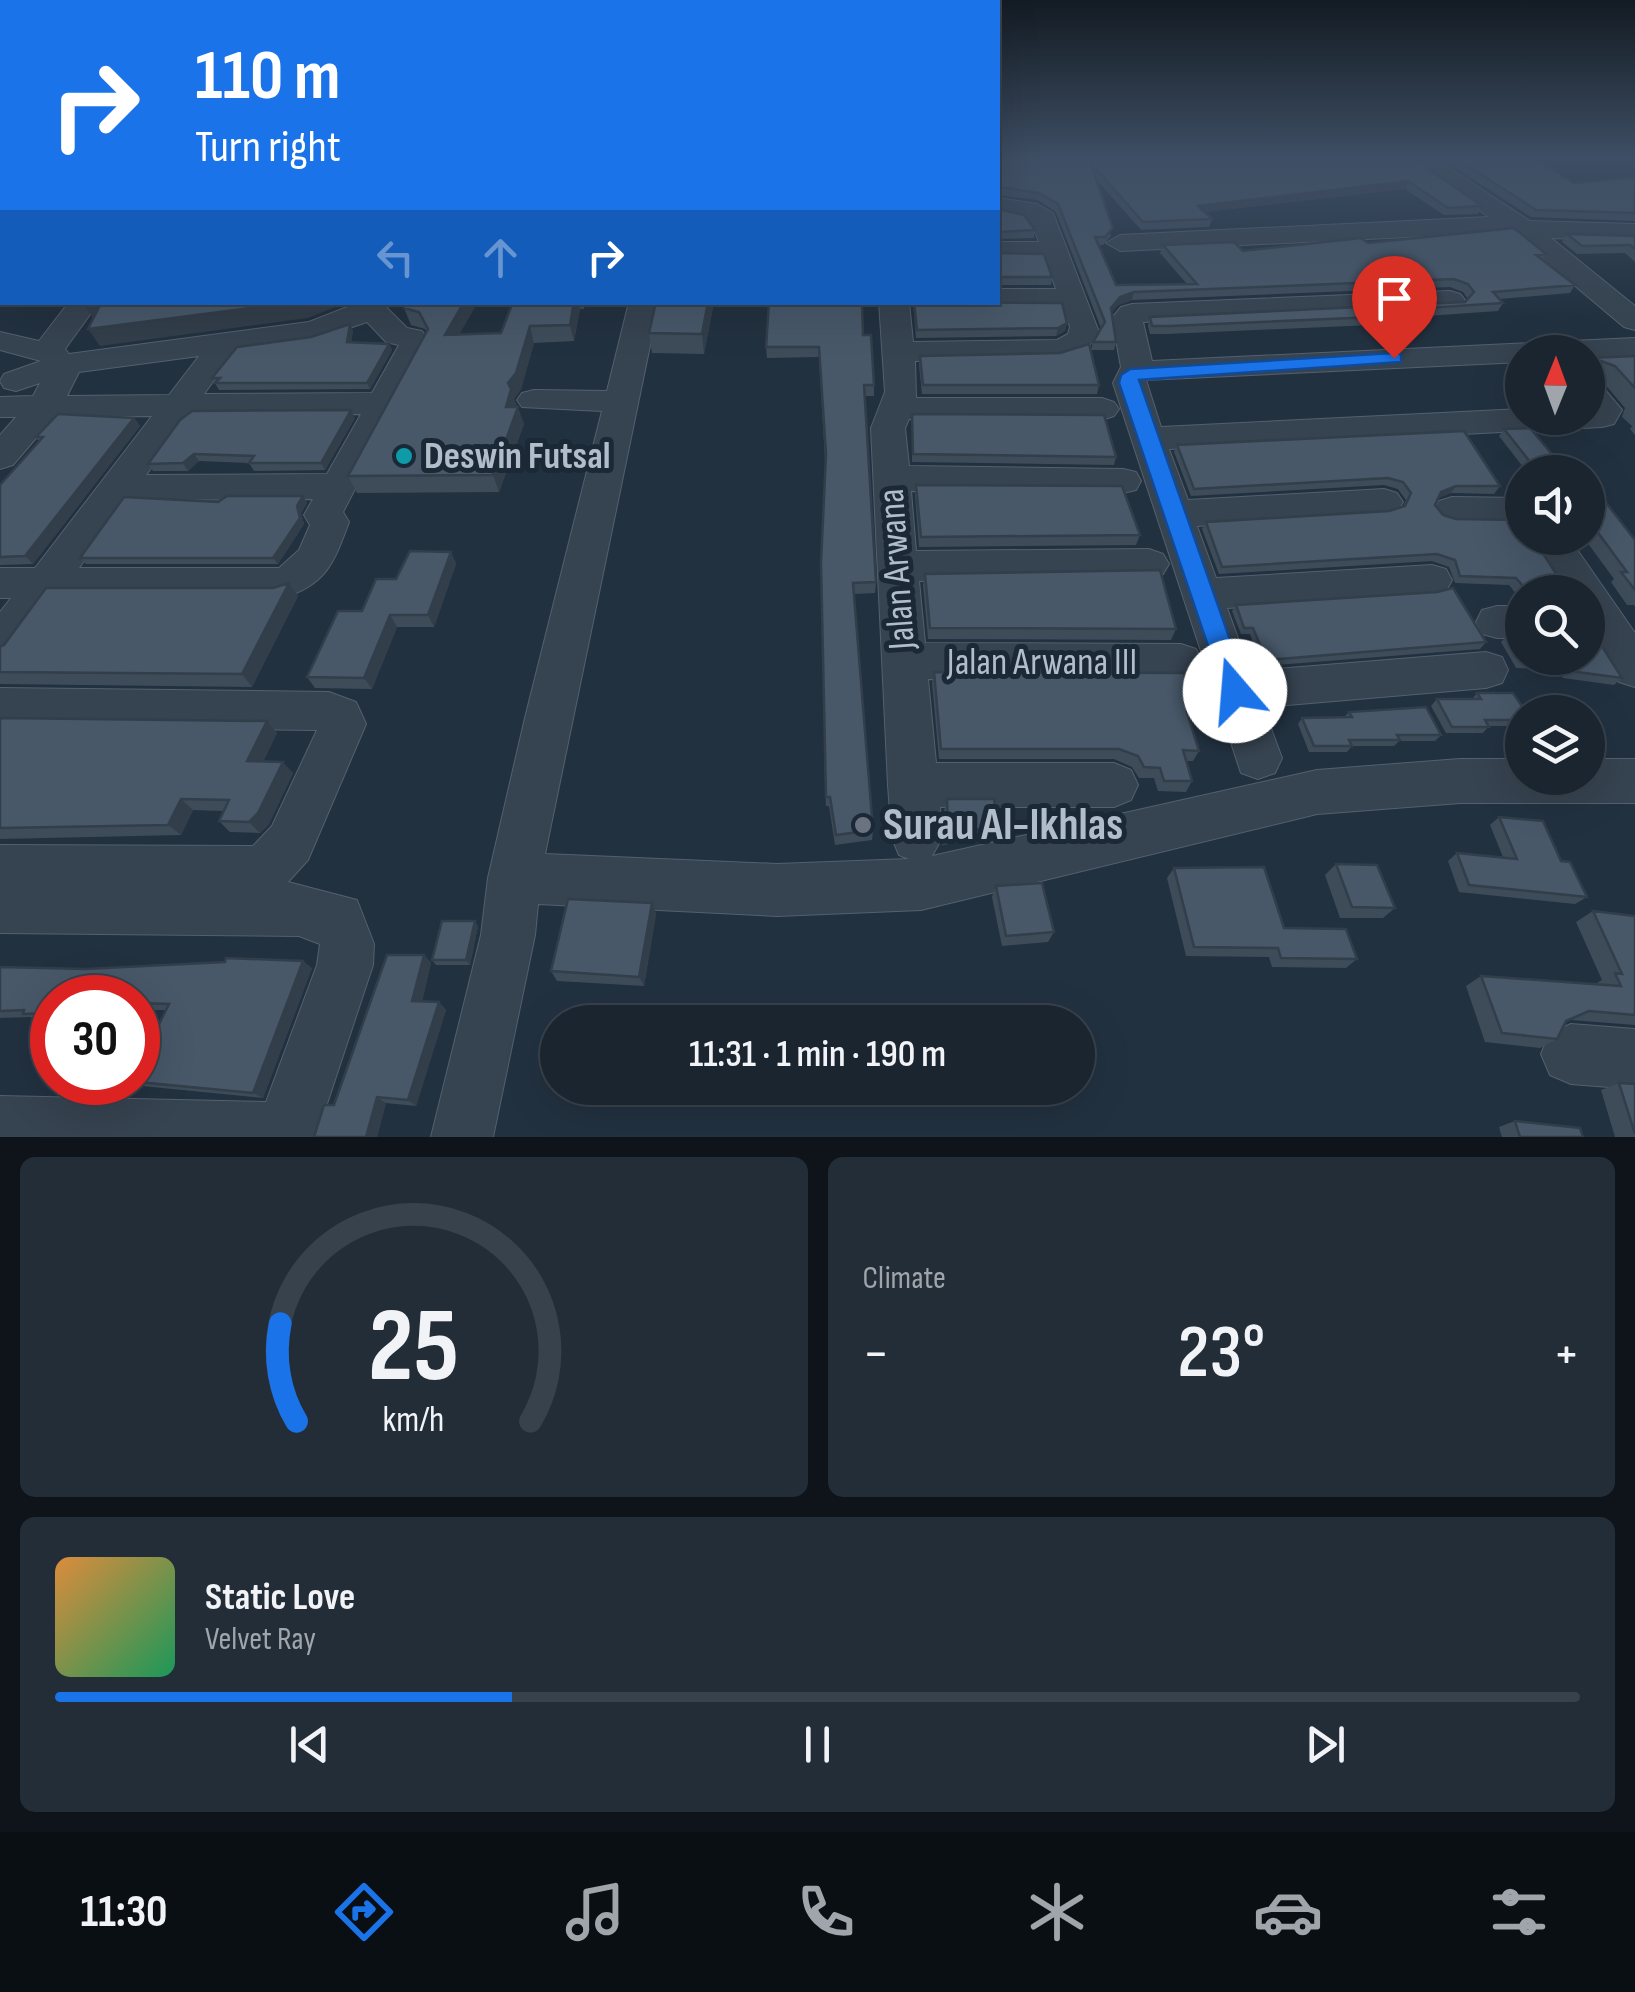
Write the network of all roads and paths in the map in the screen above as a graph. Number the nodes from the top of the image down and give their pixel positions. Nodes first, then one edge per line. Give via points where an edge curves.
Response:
1 (1032, 210) edge
2 (1495, 210) edge
3 (1520, 227) junction
4 (1635, 232) edge
5 (1049, 237) junction
6 (1120, 243) dead end
7 (1000, 249) edge
8 (1604, 296) junction
9 (1635, 296) edge
10 (1000, 298) edge
11 (83, 305) edge
12 (643, 305) edge
13 (894, 305) edge
14 (1078, 309) junction
15 (381, 316) edge
16 (1635, 320) edge
17 (0, 342) edge
18 (225, 342) junction
19 (1635, 347) edge
20 (1605, 348) edge
21 (898, 352) junction
22 (1505, 353) edge
23 (1468, 354) junction
24 (56, 358) junction
25 (1138, 371) junction
26 (12, 398) edge
27 (534, 400) dead end
28 (620, 400) junction
29 (382, 403) junction
30 (179, 405) junction
31 (896, 408) junction
32 (1102, 410) edge
33 (1505, 421) edge
34 (1148, 439) junction
35 (0, 457) edge
36 (891, 478) junction
37 (1122, 481) edge
38 (338, 486) junction
39 (117, 488) junction
40 (1505, 499) edge
41 (1384, 502) dead end
42 (1452, 510) dead end
43 (1174, 514) junction
44 (1149, 564) dead end
45 (897, 566) junction
46 (1432, 580) dead end
47 (49, 581) junction
48 (0, 583) edge
49 (1202, 594) junction
50 (1605, 627) edge
51 (0, 644) edge
52 (904, 661) junction
53 (1181, 662) dead end
54 (1635, 669) edge
55 (1486, 670) dead end
56 (1235, 691) junction
57 (0, 707) edge
58 (1258, 758) dead end
59 (1635, 781) edge
60 (1114, 784) dead end
61 (912, 785) junction
62 (917, 838) dead end
63 (0, 870) edge
64 (514, 878) junction
65 (0, 907) edge
66 (1571, 1054) dead end
67 (1635, 1059) edge
68 (0, 1128) edge
69 (286, 1135) edge
70 (462, 1137) edge

1 - 5 street
2 - 3 street
3 - 4 street
3 - 6 street
3 - 8 street
5 - 7 street
5 - 14 street
8 - 9 street
8 - 16 street
10 - 14 street
11 - 24 street
12 - 28 street
13 - 21 street, Jalan Arwana
14 - 21 street via 1084,334 1058,349
15 - 18 street
15 - 29 street via 415,344
17 - 24 street
18 - 24 street
18 - 30 street
19 - 20 street
21 - 31 street, Jalan Arwana via 902,392
22 - 23 street
23 - 25 street
23 - 25 street via 1436,300 1132,313 1127,318
24 - 26 street via 60,382
25 - 34 street via 1129,383
26 - 30 street
26 - 35 street
27 - 28 street
28 - 64 street
29 - 30 street
29 - 38 street
30 - 39 street
31 - 32 street
31 - 36 street, Jalan Arwana via 888,428
33 - 34 street
34 - 43 street
36 - 37 street
36 - 45 street, Jalan Arwana
38 - 39 street
38 - 47 street via 323,515 330,522 312,567 290,580
39 - 47 street
40 - 42 street
41 - 43 street
43 - 49 street
44 - 45 street
45 - 52 street, Jalan Arwana
46 - 49 street
47 - 48 street
47 - 51 street
49 - 56 street
50 - 54 street
52 - 53 street, Jalan Arwana III
52 - 61 street, Jalan Arwana
55 - 56 street
56 - 58 street
57 - 63 street via 329,711 343,724 290,844 266,868
59 - 64 street via 1460,781 1317,792 972,873 886,886 682,888
60 - 61 street
61 - 62 street, Jalan Arwana
64 - 70 street via 508,935
65 - 69 street via 300,910 338,919 346,966
66 - 67 street
68 - 69 street

